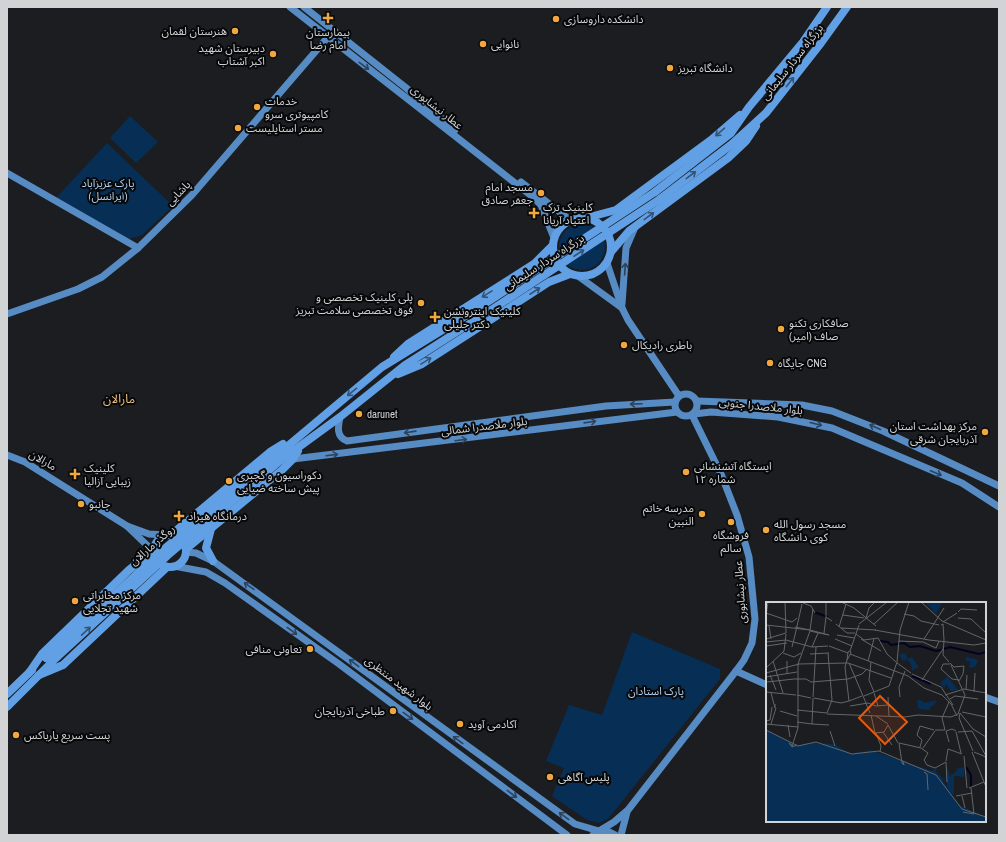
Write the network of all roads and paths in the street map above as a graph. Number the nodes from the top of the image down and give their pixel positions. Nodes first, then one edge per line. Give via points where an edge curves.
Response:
1 (290, 7) edge
2 (304, 7) edge
3 (827, 7) edge
4 (847, 7) edge
5 (334, 30) junction
6 (327, 38) junction
7 (749, 107) junction
8 (766, 113) junction
9 (7, 173) edge
10 (658, 195) junction
11 (616, 210) junction
12 (586, 218) junction
13 (570, 220) junction
14 (632, 229) junction
15 (554, 238) junction
16 (552, 246) junction
17 (138, 248) junction
18 (611, 252) junction
19 (607, 263) junction
20 (534, 264) junction
21 (574, 275) junction
22 (549, 282) junction
23 (622, 308) junction
24 (486, 309) junction
25 (7, 314) edge
26 (382, 367) junction
27 (390, 377) junction
28 (677, 399) junction
29 (697, 401) junction
30 (677, 412) junction
31 (693, 414) junction
32 (340, 417) junction
33 (297, 438) junction
34 (300, 448) junction
35 (7, 455) edge
36 (279, 458) junction
37 (293, 459) junction
38 (999, 486) edge
39 (999, 507) edge
40 (199, 512) junction
41 (127, 526) junction
42 (211, 529) junction
43 (168, 535) junction
44 (186, 550) junction
45 (153, 551) junction
46 (213, 561) junction
47 (171, 567) junction
48 (129, 570) junction
49 (206, 572) junction
50 (147, 587) junction
51 (285, 611) junction
52 (277, 621) junction
53 (736, 671) junction
54 (29, 672) junction
55 (39, 675) junction
56 (766, 685) edge
57 (7, 694) edge
58 (986, 697) edge
59 (999, 702) edge
60 (7, 707) edge
61 (430, 720) junction
62 (424, 727) junction
63 (500, 770) junction
64 (493, 780) junction
65 (628, 810) junction
66 (596, 833) edge
67 (567, 835) edge
68 (615, 835) edge
69 (620, 835) edge

1 - 6 main road, عطار نیشابوری
2 - 5 main road, عطار نیشابوری
3 - 7 highway, بزرگراه سردار سلیمانی via 803,42
8 -> 4 highway, بزرگراه سردار سلیمانی
5 - 6 main road, پاشایی
5 - 13 main road, عطار نیشابوری
6 -> 15 main road, عطار نیشابوری via 399,91 533,197 541,205
6 - 17 main road, پاشایی via 192,195
7 - 10 highway, بزرگراه سردار سلیمانی via 726,138
7 -> 11 highway via 711,140
10 -> 8 highway, بزرگراه سردار سلیمانی via 732,144
14 -> 8 highway via 728,158 746,141
9 - 17 main road
10 - 24 highway, بزرگراه سردار سلیمانی, bridge
11 - 12 highway
11 - 14 highway via 618,224 624,229
12 - 13 highway
12 - 18 highway via 594,220 606,230 612,244
13 - 15 highway
14 - 18 highway
23 -> 14 main road via 626,248
15 - 16 highway
16 - 20 highway
16 - 21 highway via 557,263
17 - 25 main road, پاشایی via 102,277 78,289
18 - 19 highway
19 - 21 highway via 594,274
19 - 23 main road
20 - 22 highway via 546,271
20 -> 26 highway via 408,344
21 - 22 highway
21 - 23 main road
27 -> 22 highway via 422,364
23 - 28 main road
24 - 26 highway, بزرگراه سردار سلیمانی
24 - 27 highway, بزرگراه سردار سلیمانی
26 -> 33 highway, بزرگراه سردار سلیمانی
27 - 32 highway, بزرگراه سردار سلیمانی
28 - 29 main road via 683,394 690,394
28 - 30 main road
28 -> 32 main road, بلوار ملاصدرا شمالی via 606,406 347,441 339,435
29 - 31 main road via 697,408
38 -> 29 main road, بلوار ملاصدرا جنوبی via 883,431 832,412 802,405
30 - 31 main road via 684,416
37 -> 30 main road, بلوار ملاصدرا شمالی
31 -> 39 main road, بلوار ملاصدرا جنوبی via 711,412 778,417 832,428 962,483
31 - 53 main road, عطار نیشابوری via 721,474 737,515 749,557 755,619 752,643
32 - 34 highway, بزرگراه سردار سلیمانی
33 - 36 highway, بزرگراه سردار سلیمانی
33 - 40 highway via 270,452
34 - 36 highway, بزرگراه سردار سلیمانی
34 - 37 highway
35 - 41 main road, مارالان via 25,462
36 - 54 highway, روگذر مارالان, bridge via 157,555
55 -> 36 highway, روگذر مارالان, bridge via 168,555
37 - 42 highway
40 - 42 highway via 203,524
40 - 43 highway
41 - 43 main road via 149,534
41 - 45 main road
42 - 44 highway
42 - 46 highway via 206,548
43 - 44 highway via 181,539
43 - 45 highway via 157,540
44 - 46 main road, بلوار شهید منتظری
44 - 47 highway via 182,561
45 - 47 highway via 158,562
45 - 48 highway
46 - 49 main road
51 -> 46 main road, بلوار شهید منتظری
47 - 49 main road, بلوار شهید منتظری
47 - 50 highway
48 - 50 highway via 142,577
48 - 54 highway via 42,654
49 - 52 main road, بلوار شهید منتظری
50 - 55 highway via 63,665
51 - 52 main road
61 -> 51 main road, بلوار شهید منتظری
52 -> 62 main road, بلوار شهید منتظری
53 - 56 main road
53 - 65 main road, عطار نیشابوری
54 - 57 highway
55 - 60 highway
58 - 59 main road
61 - 62 main road
63 -> 61 main road, بلوار شهید منتظری
62 - 64 main road, بلوار شهید منتظری
63 - 64 main road
66 -> 63 main road, بلوار شهید منتظری via 575,824
64 -> 67 main road, بلوار شهید منتظری
65 - 66 main road via 611,825
65 - 69 main road
66 - 68 main road, بلوار شهید منتظری via 610,832

